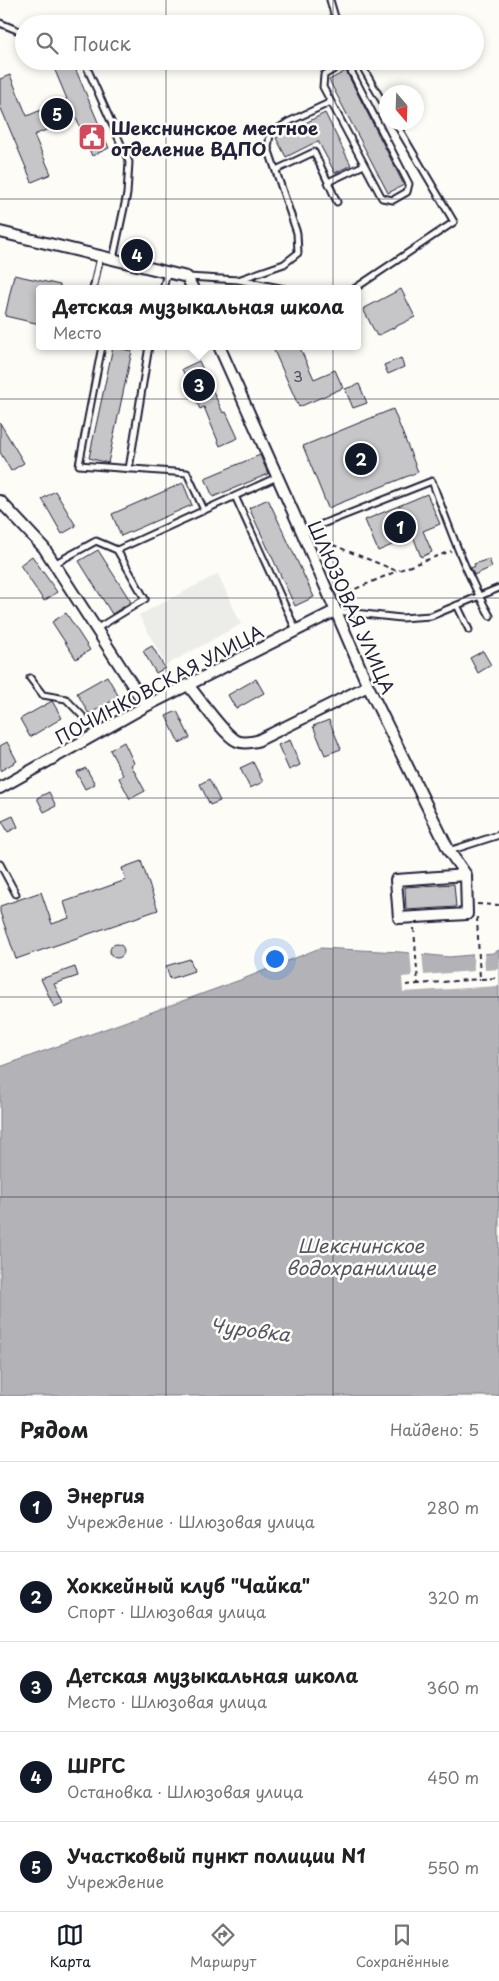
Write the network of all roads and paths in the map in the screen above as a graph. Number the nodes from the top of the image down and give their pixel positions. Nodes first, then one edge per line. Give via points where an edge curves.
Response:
1 (330, 0) edge
2 (334, 15) edge
3 (0, 24) edge
4 (15, 30) edge
5 (88, 70) edge
6 (333, 70) edge
7 (351, 70) edge
8 (364, 70) edge
9 (379, 96) edge
10 (331, 102) junction
11 (400, 130) edge
12 (364, 165) junction
13 (276, 170) junction
14 (328, 182) junction
15 (337, 202) dead end
16 (0, 232) edge
17 (100, 257) junction
18 (113, 260) junction
19 (167, 272) junction
20 (187, 277) junction
21 (238, 280) junction
22 (94, 285) edge
23 (164, 285) edge
24 (191, 285) edge
25 (264, 285) edge
26 (360, 285) edge
27 (101, 350) edge
28 (148, 350) edge
29 (220, 350) edge
30 (129, 469) junction
31 (277, 477) junction
32 (235, 496) junction
33 (0, 502) edge
34 (204, 510) junction
35 (302, 532) junction
36 (457, 548) junction
37 (117, 550) junction
38 (54, 564) junction
39 (397, 571) junction
40 (499, 588) edge
41 (480, 597) junction
42 (330, 600) junction
43 (457, 605) junction
44 (335, 611) junction
45 (490, 616) dead end
46 (96, 630) junction
47 (296, 630) junction
48 (469, 630) dead end
49 (30, 678) dead end
50 (188, 685) junction
51 (368, 686) junction
52 (146, 706) junction
53 (96, 734) junction
54 (0, 788) edge
55 (499, 835) edge
56 (448, 851) junction
57 (0, 864) edge
58 (466, 875) junction
59 (16, 894) dead end
60 (467, 905) junction
61 (499, 905) edge
62 (476, 914) dead end
63 (414, 917) junction
64 (497, 978) dead end
65 (480, 979) junction
66 (418, 984) junction
67 (406, 985) dead end

1 - 2 lane
3 - 4 lane
5 - 18 lane via 129,162 127,194
6 - 10 lane via 324,76 323,87
7 - 12 lane via 410,184 407,192 393,200 382,198
8 - 9 lane
10 - 12 lane
10 - 13 lane via 270,134 268,148
11 - 26 lane via 454,222
12 - 14 lane
13 - 14 lane via 314,152
13 - 21 lane via 297,233 298,253 284,264
14 - 15 lane
16 - 17 street
17 - 18 street
17 - 22 lane
18 - 19 street
19 - 20 street
19 - 23 lane
20 - 21 lane
20 - 24 street
21 - 25 lane
27 - 30 lane via 79,465
28 - 30 lane
29 - 31 street, ШЛЮЗОВАЯ УЛИЦА
30 - 34 lane via 187,473
31 - 32 lane
31 - 35 street, ШЛЮЗОВАЯ УЛИЦА
32 - 34 lane
32 - 47 lane
33 - 38 street via 44,548
34 - 37 lane
35 - 36 lane via 432,481
35 - 39 path
35 - 42 street, ШЛЮЗОВАЯ УЛИЦА
36 - 39 path
36 - 41 lane
37 - 38 lane via 96,541
37 - 46 lane via 145,599
38 - 46 street
39 - 42 path
40 - 41 lane
41 - 43 lane
41 - 45 lane
42 - 44 street, ШЛЮЗОВАЯ УЛИЦА
43 - 44 lane via 431,616 401,618
43 - 48 lane
44 - 47 street, ПОЧИНКОВСКАЯ УЛИЦА
44 - 51 street, ШЛЮЗОВАЯ УЛИЦА
46 - 52 street
47 - 50 street, ПОЧИНКОВСКАЯ УЛИЦА
49 - 53 lane via 43,695 66,699
50 - 51 street via 225,730 235,740 244,743 256,741
50 - 52 street, ПОЧИНКОВСКАЯ УЛИЦА
51 - 56 street, ШЛЮЗОВАЯ УЛИЦА
52 - 53 street, ПОЧИНКОВСКАЯ УЛИЦА
53 - 54 street, ПОЧИНКОВСКАЯ УЛИЦА
55 - 56 lane
56 - 58 street, ШЛЮЗОВАЯ УЛИЦА
57 - 59 lane
58 - 60 street
58 - 63 street via 396,880 399,918
60 - 61 path
60 - 63 street via 467,914
62 - 65 path
63 - 66 path
64 - 65 path
65 - 66 path
66 - 67 path

